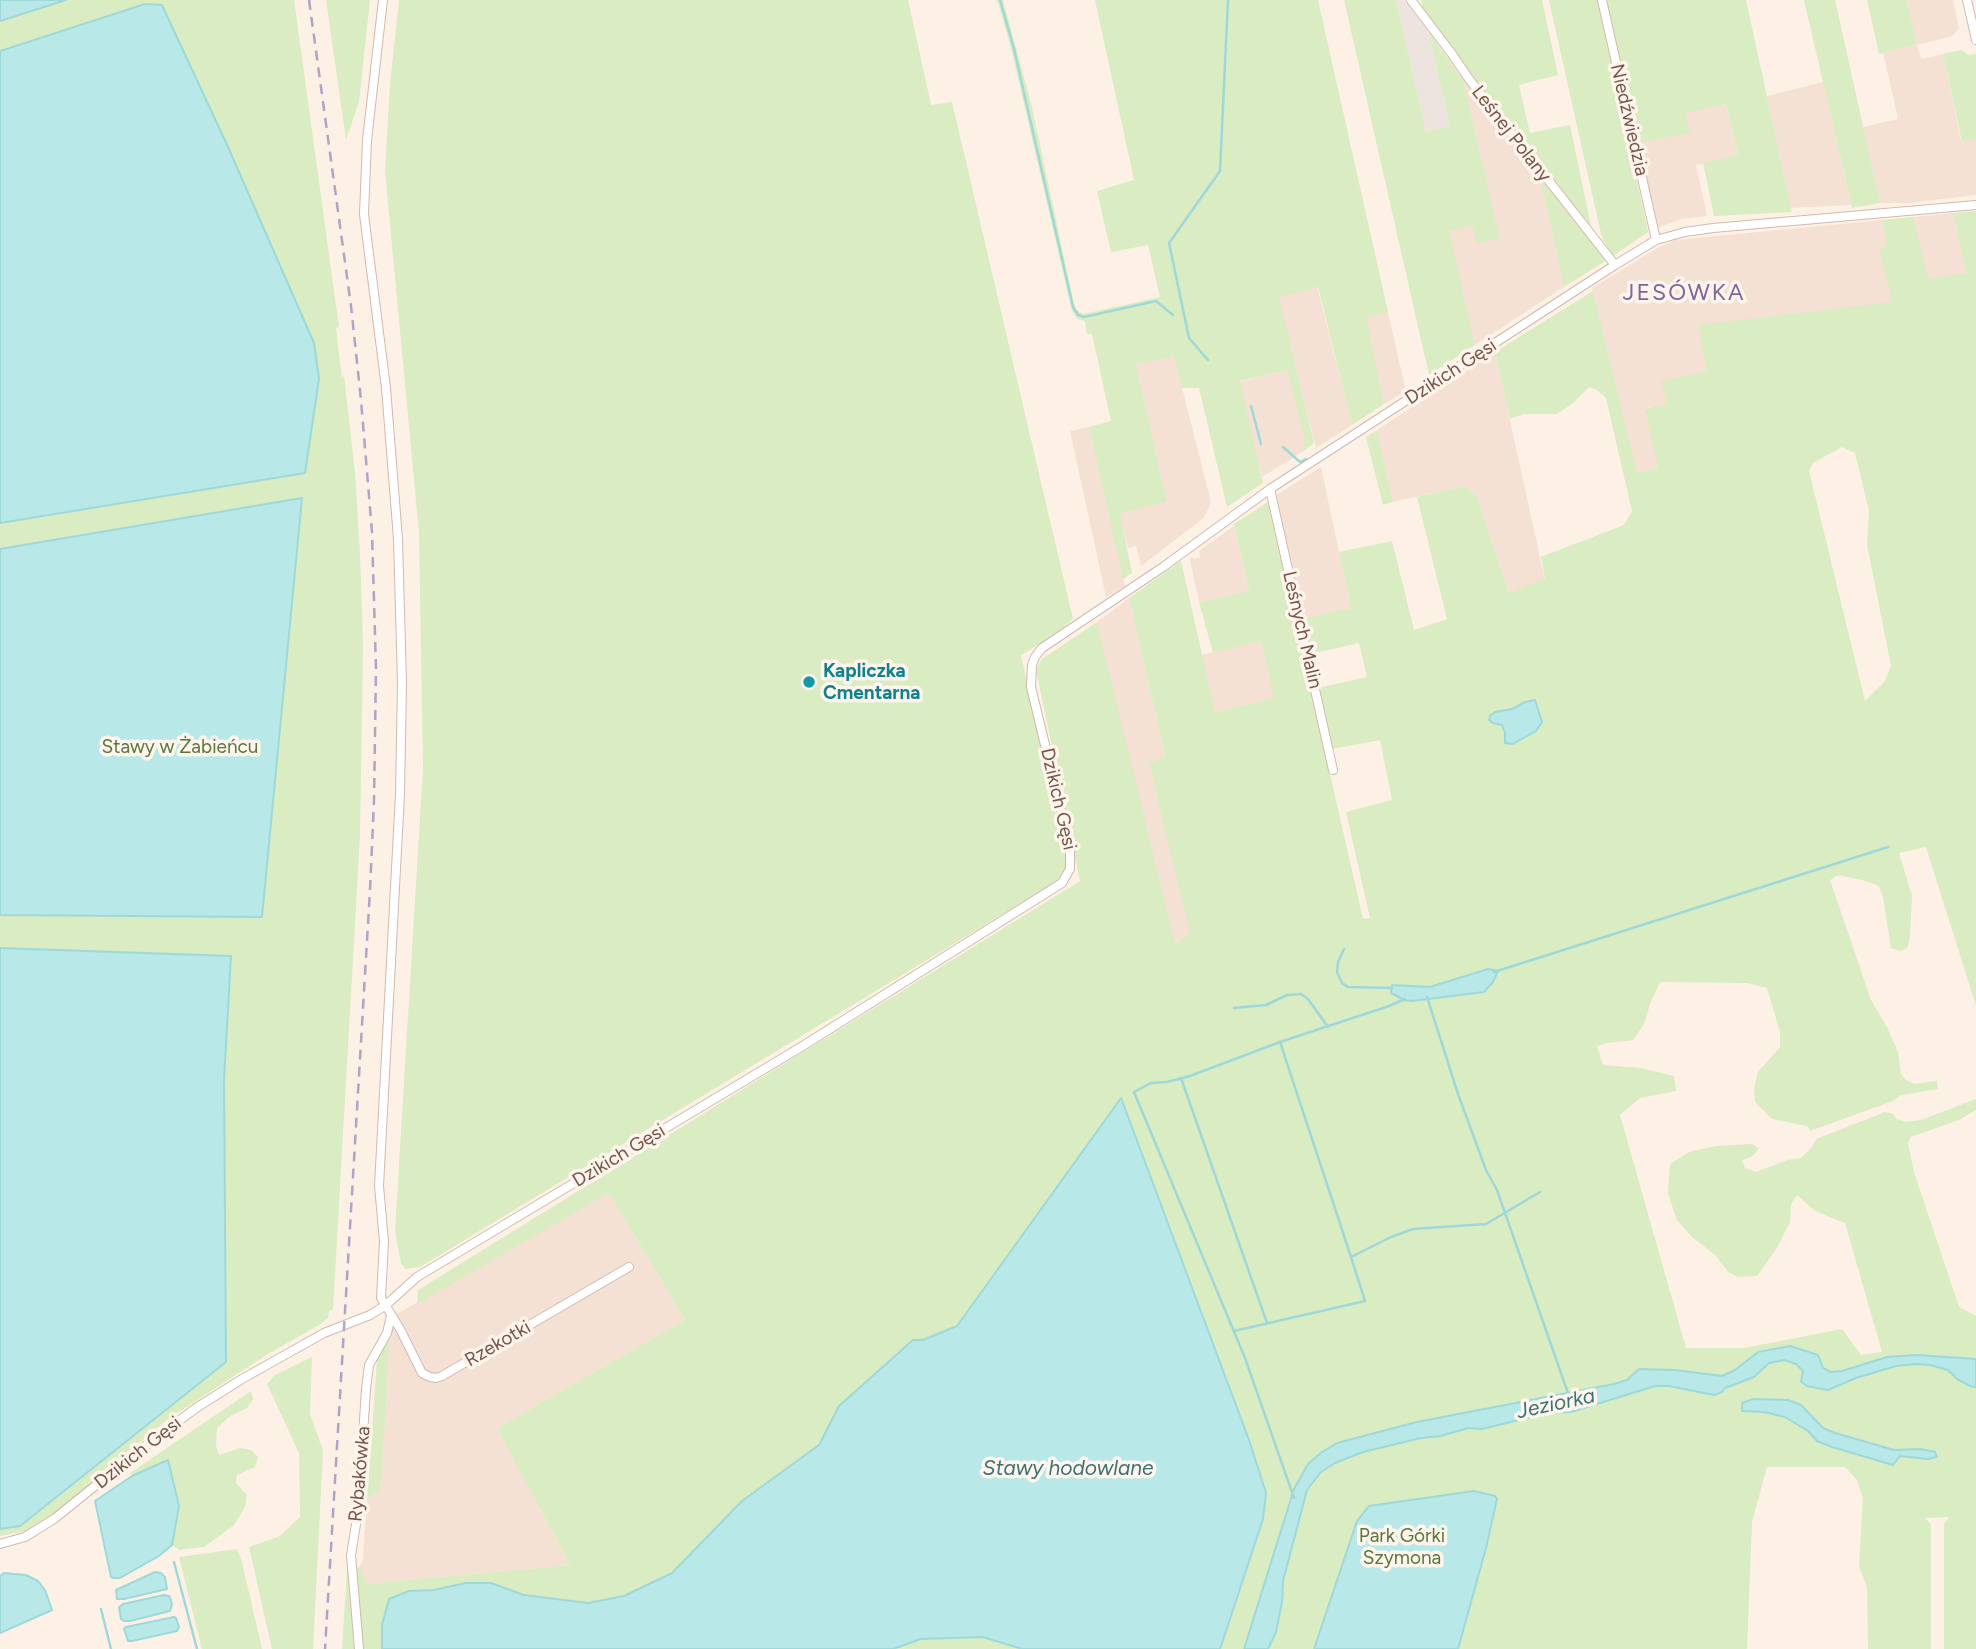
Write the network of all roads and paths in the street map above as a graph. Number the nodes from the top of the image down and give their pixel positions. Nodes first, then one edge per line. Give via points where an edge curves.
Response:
1 (383, 0) edge
2 (1411, 0) edge
3 (1602, 0) edge
4 (1967, 0) edge
5 (1976, 40) edge
6 (1976, 205) edge
7 (1656, 240) junction
8 (1615, 265) junction
9 (1270, 489) junction
10 (1333, 770) dead end
11 (629, 1267) dead end
12 (386, 1305) junction
13 (391, 1316) junction
14 (0, 1544) edge
15 (359, 1649) edge

1 - 12 street via 367,139 364,214 386,388 398,539 402,683 379,1186 384,1241 380,1294
2 - 8 street, Leśnej Polany
3 - 7 street, Niedźwiedzia
4 - 5 street
6 - 7 street, Dzikich Gęsi via 1713,228
7 - 8 street, Dzikich Gęsi
8 - 9 street, Dzikich Gęsi
9 - 10 street, Leśnych Malin
9 - 12 street, Dzikich Gęsi via 1035,657 1031,687 1070,848 1070,869 1062,883 801,1047 417,1277
11 - 13 street, Rzekotki via 442,1376 422,1373
12 - 13 street
12 - 14 street, Dzikich Gęsi via 324,1333 230,1386 54,1519 25,1537
13 - 15 street, Rybakówka via 369,1365 366,1389 351,1555

